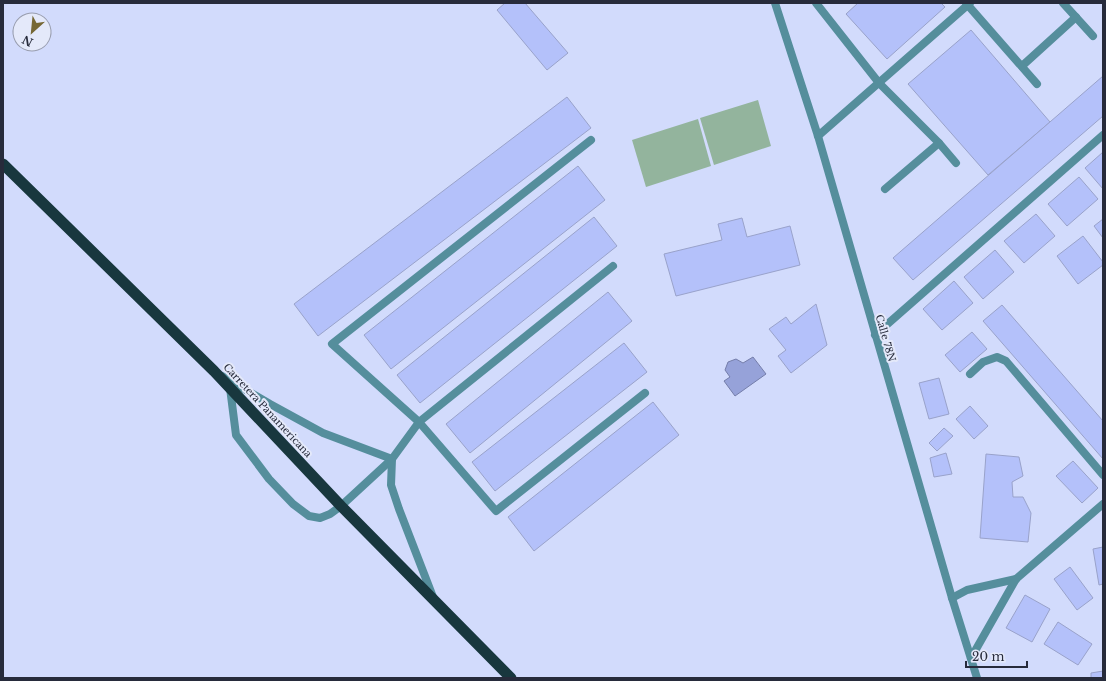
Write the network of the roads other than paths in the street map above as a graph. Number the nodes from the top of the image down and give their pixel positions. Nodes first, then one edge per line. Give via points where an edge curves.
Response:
1 (775, 3) edge
2 (816, 3) edge
3 (1063, 3) edge
4 (968, 4) edge
5 (1076, 18) junction
6 (1093, 36) dead end
7 (1022, 66) junction
8 (879, 83) junction
9 (1038, 84) dead end
10 (1103, 135) edge
11 (818, 136) junction
12 (591, 140) dead end
13 (939, 143) junction
14 (3, 164) edge
15 (956, 164) dead end
16 (885, 189) dead end
17 (613, 266) dead end
18 (875, 335) junction
19 (214, 371) junction
20 (970, 374) dead end
21 (230, 388) junction
22 (645, 393) dead end
23 (419, 422) junction
24 (392, 459) junction
25 (1103, 475) edge
26 (1103, 504) edge
27 (341, 506) junction
28 (1016, 579) junction
29 (952, 598) junction
30 (434, 599) junction
31 (971, 658) junction
32 (510, 678) edge
33 (977, 678) edge

1 - 11 street, Calle 78N
2 - 8 street
3 - 5 street
4 - 7 street
4 - 8 street
5 - 6 street
5 - 7 street
7 - 9 street
8 - 11 street
8 - 13 street
10 - 18 street
11 - 18 street, Calle 78N
12 - 23 street via 332,344
13 - 15 street
13 - 16 street
14 - 19 highway, Carretera Panamericana
17 - 23 street
18 - 29 street, Calle 78N
19 - 21 highway, Carretera Panamericana
19 - 24 street via 324,433
20 - 25 street via 983,362 997,357 1006,361
21 - 27 highway, Carretera Panamericana
21 - 27 street via 236,435 288,499 309,516 320,518
22 - 23 street via 496,511
23 - 24 street
24 - 27 street
24 - 30 street via 392,485 399,510
26 - 28 street
27 - 30 highway, Carretera Panamericana
28 - 29 street via 967,590
28 - 31 street
29 - 31 street, Calle 78N
30 - 32 highway, Carretera Panamericana
31 - 33 street, Calle 78N

